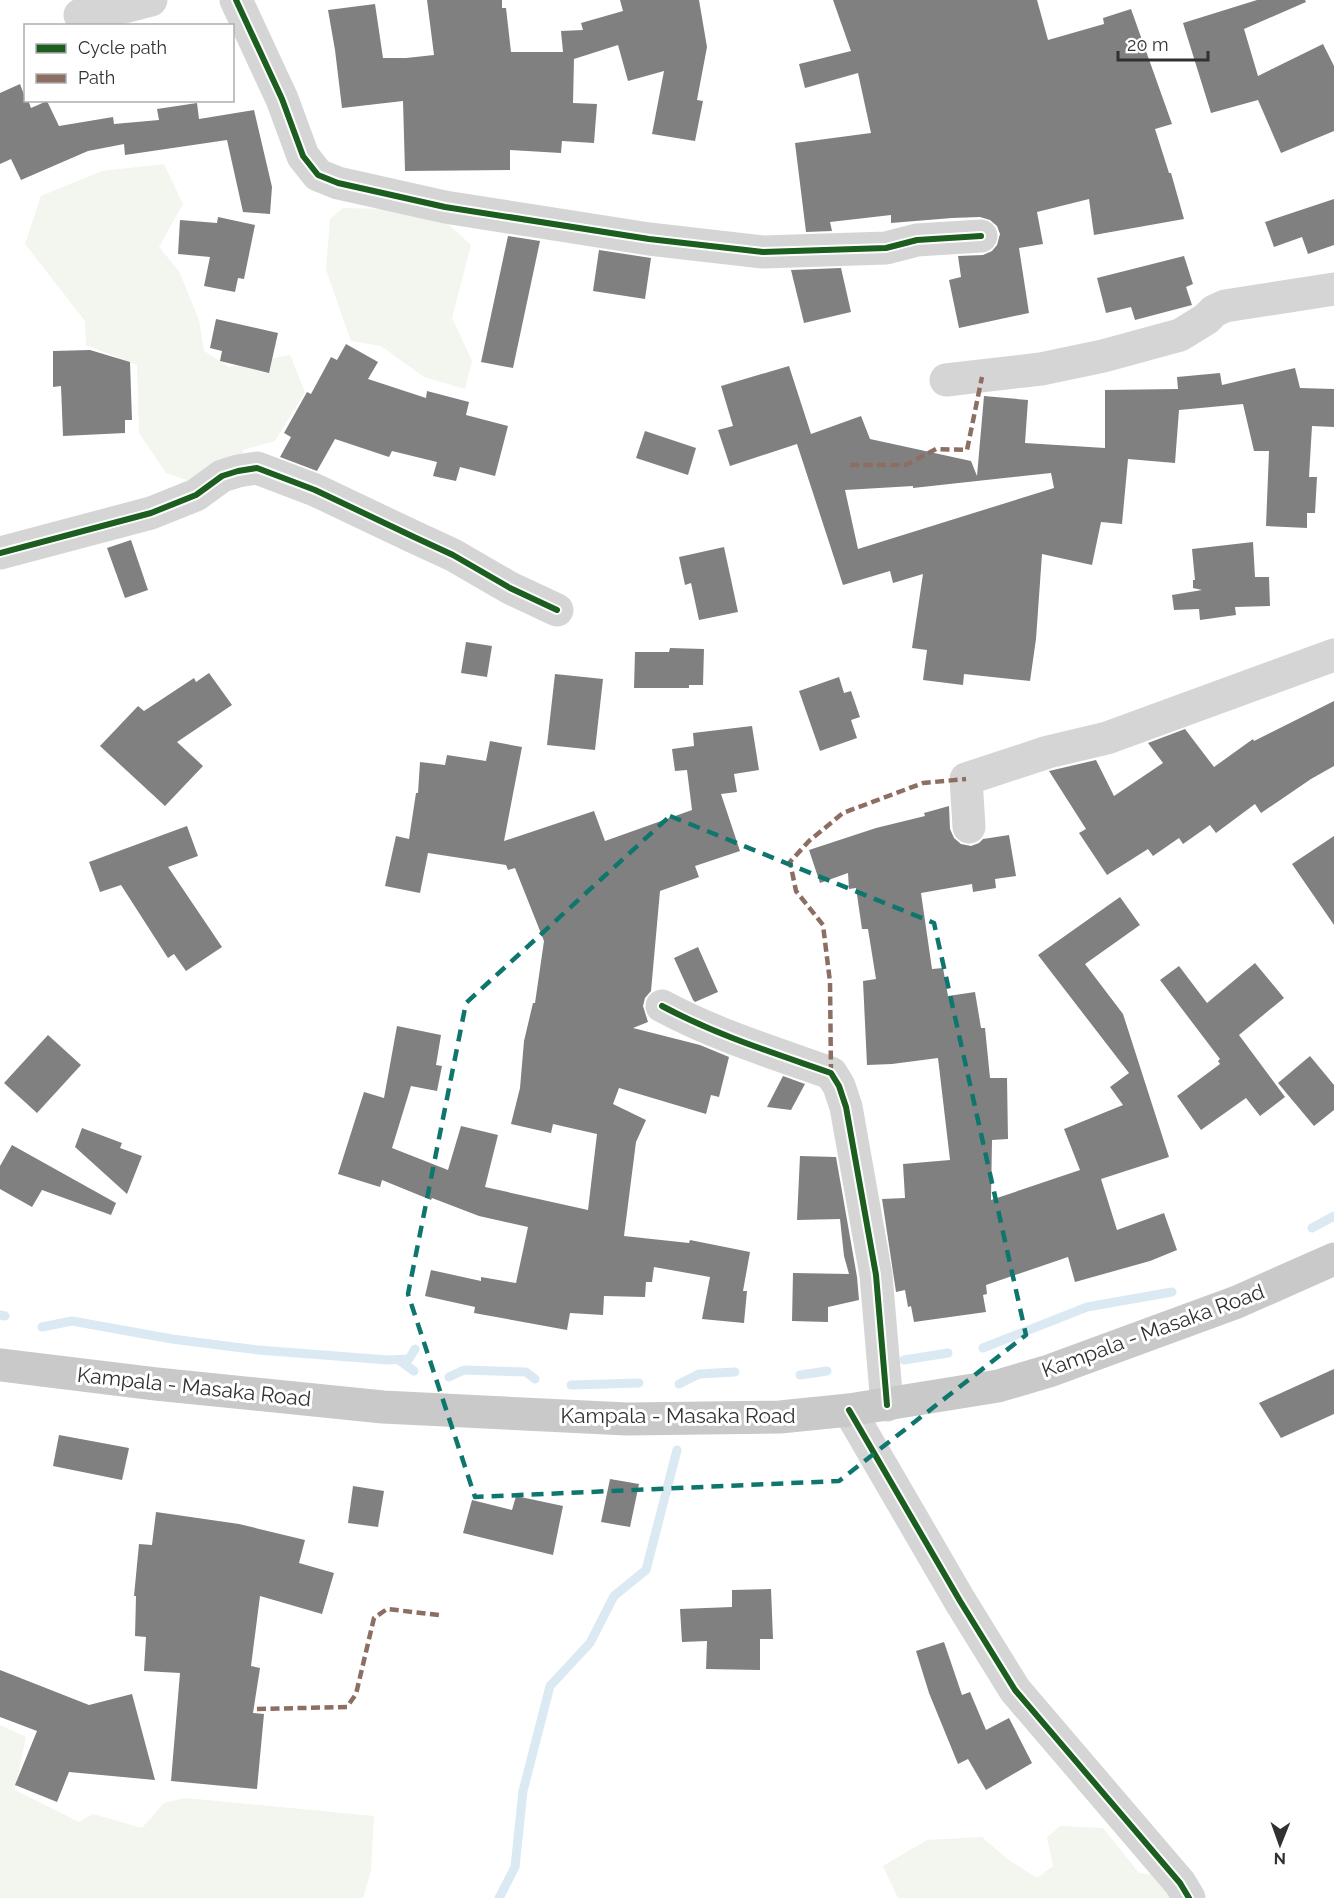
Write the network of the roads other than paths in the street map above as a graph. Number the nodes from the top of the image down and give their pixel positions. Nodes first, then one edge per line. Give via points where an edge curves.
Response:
1 (151, 0) edge
2 (236, 0) edge
3 (80, 15) dead end
4 (981, 236) dead end
5 (1334, 289) edge
6 (946, 380) dead end
7 (0, 553) edge
8 (557, 610) dead end
9 (1334, 655) edge
10 (969, 827) dead end
11 (662, 1006) dead end
12 (1334, 1259) edge
13 (0, 1365) edge
14 (887, 1404) junction
15 (849, 1410) junction
16 (1189, 1898) edge

1 - 3 street
2 - 4 street via 282,99 303,156 318,175 338,183 445,207 752,251 886,248 917,240
5 - 6 street via 1225,306 1180,335 1068,365
7 - 8 street via 151,513 196,495 222,476 257,468 315,490 453,555
9 - 10 street via 1107,738 1048,752 966,779
11 - 14 street via 728,1037 831,1073 839,1086 876,1275
12 - 14 main road, Kampala - Masaka Road via 1237,1302 1049,1371 998,1386
13 - 15 main road, Kampala - Masaka Road via 383,1407 535,1416 707,1419
14 - 15 main road, Kampala - Masaka Road
15 - 16 street via 1016,1690

